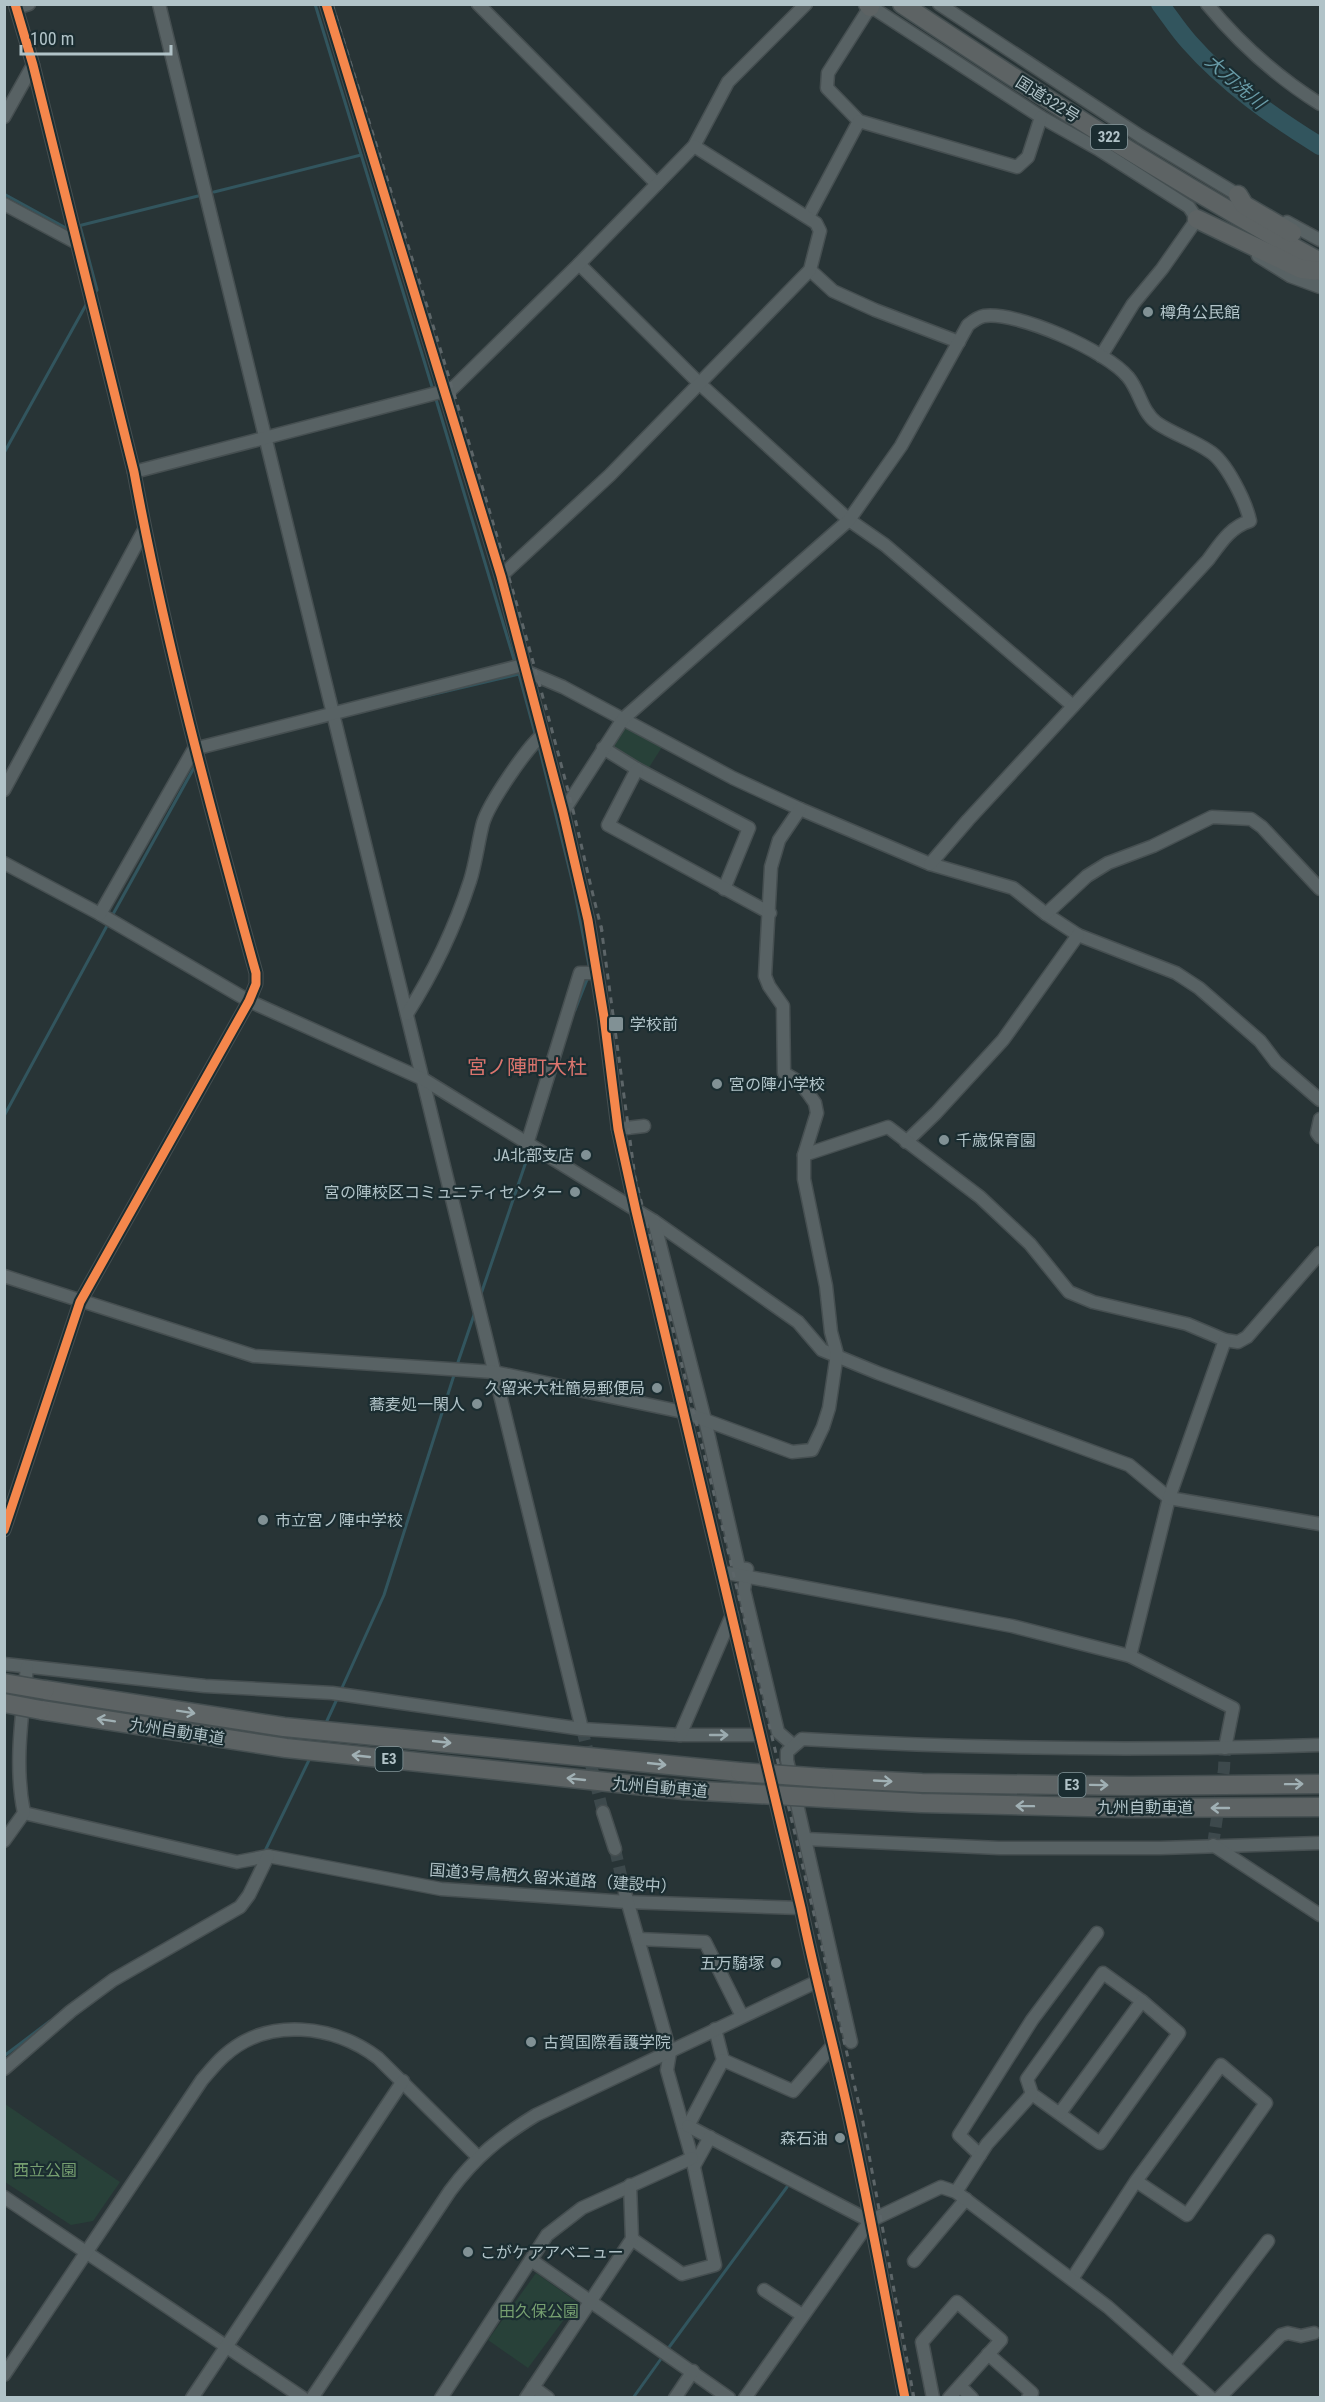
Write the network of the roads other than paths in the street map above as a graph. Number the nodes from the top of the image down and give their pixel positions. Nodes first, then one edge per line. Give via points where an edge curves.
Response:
1 (29, 4) edge
2 (159, 4) edge
3 (326, 4) edge
4 (806, 4) edge
5 (902, 4) edge
6 (939, 4) edge
7 (1207, 4) edge
8 (870, 5) edge
9 (16, 6) edge
10 (486, 7) edge
11 (33, 65) junction
12 (1320, 104) edge
13 (4, 117) edge
14 (1041, 117) junction
15 (859, 121) junction
16 (694, 146) junction
17 (657, 184) junction
18 (1238, 195) junction
19 (4, 204) edge
20 (808, 217) junction
21 (1197, 219) junction
22 (1320, 240) edge
23 (75, 242) junction
24 (1320, 250) edge
25 (1320, 262) edge
26 (579, 264) junction
27 (810, 270) junction
28 (1320, 271) edge
29 (1320, 287) edge
30 (959, 342) junction
31 (1101, 356) junction
32 (700, 384) junction
33 (446, 392) junction
34 (265, 436) junction
35 (134, 472) junction
36 (849, 520) junction
37 (144, 530) junction
38 (501, 576) junction
39 (524, 668) junction
40 (1073, 705) junction
41 (332, 713) junction
42 (623, 718) junction
43 (542, 735) junction
44 (603, 748) junction
45 (194, 749) junction
46 (637, 769) junction
47 (4, 789) edge
48 (800, 809) junction
49 (563, 812) junction
50 (4, 862) edge
51 (930, 864) junction
52 (1320, 889) edge
53 (724, 890) junction
54 (770, 913) junction
55 (100, 914) junction
56 (1046, 914) junction
57 (1078, 935) junction
58 (597, 973) junction
59 (249, 1001) junction
60 (407, 1014) junction
61 (423, 1079) junction
62 (1320, 1100) edge
63 (1320, 1119) edge
64 (644, 1126) dead end
65 (618, 1129) junction
66 (1320, 1137) edge
67 (906, 1142) junction
68 (527, 1144) junction
69 (804, 1155) junction
70 (636, 1211) junction
71 (654, 1221) junction
72 (1320, 1253) edge
73 (4, 1276) edge
74 (80, 1302) junction
75 (1225, 1340) junction
76 (837, 1354) junction
77 (494, 1372) junction
78 (683, 1412) junction
79 (705, 1420) junction
80 (1169, 1498) junction
81 (1320, 1524) edge
82 (4, 1530) edge
83 (722, 1572) junction
84 (746, 1577) junction
85 (732, 1615) junction
86 (1130, 1656) junction
87 (4, 1664) edge
88 (27, 1667) junction
89 (4, 1683) edge
90 (4, 1703) edge
91 (582, 1729) junction
92 (680, 1735) junction
93 (758, 1735) junction
94 (793, 1745) junction
95 (1320, 1745) edge
96 (1225, 1748) junction
97 (1320, 1784) edge
98 (1320, 1807) edge
99 (603, 1812) tunnel mouth
100 (24, 1813) junction
101 (805, 1839) junction
102 (4, 1841) edge
103 (1320, 1844) edge
104 (1213, 1845) junction
105 (615, 1850) tunnel mouth
106 (268, 1856) junction
107 (626, 1898) junction
108 (801, 1908) junction
109 (1320, 1915) edge
110 (1097, 1933) dead end
111 (638, 1939) junction
112 (816, 1982) junction
113 (1142, 2001) junction
114 (742, 2016) junction
115 (715, 2029) junction
116 (851, 2042) dead end
117 (833, 2045) junction
118 (670, 2052) junction
119 (723, 2060) junction
120 (4, 2068) edge
121 (403, 2081) junction
122 (1032, 2094) junction
123 (1060, 2113) junction
124 (685, 2124) junction
125 (710, 2137) junction
126 (980, 2155) junction
127 (478, 2157) junction
128 (693, 2162) junction
129 (1136, 2181) junction
130 (630, 2185) junction
131 (961, 2195) junction
132 (4, 2197) edge
133 (870, 2221) junction
134 (632, 2240) junction
135 (1268, 2241) dead end
136 (86, 2252) junction
137 (531, 2259) junction
138 (914, 2261) dead end
139 (1072, 2279) junction
140 (764, 2290) dead end
141 (590, 2302) junction
142 (802, 2315) junction
143 (1314, 2333) dead end
144 (226, 2346) junction
145 (988, 2354) junction
146 (1174, 2364) junction
147 (693, 2371) junction
148 (4, 2375) edge
149 (960, 2386) junction
150 (529, 2392) edge
151 (445, 2396) edge
152 (192, 2397) edge
153 (303, 2397) edge
154 (312, 2397) edge
155 (548, 2397) edge
156 (675, 2397) edge
157 (729, 2397) edge
158 (745, 2397) edge
159 (905, 2397) edge
160 (933, 2397) edge
161 (949, 2397) edge
162 (972, 2397) edge
163 (1028, 2397) edge
164 (1211, 2397) edge
165 (1220, 2397) edge

1 - 9 street
2 - 34 street
3 - 33 street
4 - 16 street via 728,82
5 - 25 highway, 国道322号 / 322 via 1140,158
6 - 18 street via 1140,136
7 - 12 street via 1261,61
8 - 14 street
8 - 15 street via 828,73 827,88
9 - 11 street
10 - 17 street
11 - 13 street
11 - 23 street
14 - 15 street via 1028,157 1017,167
14 - 21 street via 1189,207
15 - 20 street
16 - 17 street
16 - 20 street
17 - 26 street
18 - 22 street
18 - 24 highway via 1244,205
19 - 23 street
20 - 27 street via 820,231
21 - 28 highway via 1301,269
21 - 29 street via 1290,276
21 - 31 street via 1133,304
23 - 35 street
26 - 32 street
26 - 33 street
27 - 30 street via 833,291
27 - 32 street
30 - 31 street via 968,324 978,317 994,316 1038,326
30 - 36 street via 902,446
31 - 40 street via 1130,378 1147,413 1157,423 1219,459 1250,521 1229,533
32 - 36 street
32 - 38 street via 602,483
33 - 34 street
33 - 38 street
34 - 35 street
34 - 41 street
35 - 37 street
36 - 40 street via 885,545
36 - 42 street
37 - 45 street
37 - 47 street
38 - 39 street
39 - 41 street
39 - 42 street
39 - 43 street
40 - 51 street
41 - 45 street
41 - 60 street
42 - 44 street
42 - 48 street via 733,778
43 - 49 street
43 - 60 street via 529,746 486,815 464,898 425,985
44 - 46 street
44 - 49 street
45 - 55 street
45 - 59 street via 256,973
46 - 53 street via 749,828
46 - 53 street via 608,825
48 - 51 street
48 - 54 street via 779,840 771,867
49 - 58 street
50 - 55 street
51 - 56 street via 1013,888
52 - 56 street via 1251,819 1212,817 1108,863 1087,876
53 - 54 street
54 - 69 street via 765,976 783,1006 784,1073 799,1082 815,1103 817,1113
55 - 59 street
56 - 57 street
57 - 62 street via 1184,977 1260,1041 1276,1062
57 - 67 street via 1003,1040
58 - 65 street
58 - 68 street via 580,973
59 - 61 street
59 - 74 street
60 - 61 street
61 - 68 street
61 - 77 street
63 - 66 street
64 - 65 street
65 - 70 street
67 - 69 street via 888,1128
67 - 75 street via 980,1197 1030,1244 1069,1292 1093,1302 1187,1324
68 - 70 street
69 - 76 street via 804,1179
70 - 71 street
70 - 78 street
71 - 76 street via 798,1322 822,1350
71 - 79 street
72 - 75 street via 1247,1336 1238,1342
73 - 74 street
74 - 77 street via 254,1356
74 - 82 street
75 - 80 street
76 - 79 street via 829,1408 812,1449 792,1452
76 - 80 street via 878,1373 1129,1465
77 - 78 street
77 - 91 street
78 - 79 street
78 - 83 street
79 - 84 street via 739,1568 747,1569
80 - 81 street
80 - 86 street
83 - 84 street
83 - 85 street
84 - 86 street via 1012,1626
84 - 94 street via 744,1590 778,1732
85 - 92 street
85 - 93 street
86 - 96 street via 1233,1708
87 - 88 street
88 - 91 street via 205,1686 332,1693
88 - 100 street via 19,1752
89 -> 97 highway, 九州自動車道 / E3, bridge via 284,1726 740,1772 922,1783
98 -> 90 highway, 九州自動車道 / E3, bridge via 921,1803 683,1790 286,1748
91 - 92 street
92 -> 93 street
93 - 108 street
94 - 96 street via 802,1739 1012,1749
94 - 101 street via 787,1760
95 - 96 street
99 - 105 street
100 - 102 street
100 - 106 street, 国道3号鳥栖久留米道路（建設中） via 237,1862
101 - 104 street via 999,1848
101 - 116 street
103 - 104 street
104 - 109 street
106 - 107 street, 国道3号鳥栖久留米道路（建設中） via 441,1889
106 - 120 street via 240,1907 113,1980
107 - 108 street, 国道3号鳥栖久留米道路（建設中）
107 - 111 street
108 - 112 street
110 - 126 street via 1032,2020 959,2135
111 - 114 street via 705,1942
111 - 118 street
112 - 114 street
112 - 117 street
113 - 122 street via 1103,1973 1026,2079
113 - 123 street
113 - 123 street via 1179,2033 1100,2143
114 - 115 street
115 - 118 street
115 - 119 street
117 - 119 street via 793,2091
117 - 133 street
118 - 124 street via 667,2070
118 - 127 street via 536,2115 501,2136
119 - 124 street
121 - 127 street
121 - 136 street via 362,2046 326,2031 278,2031 250,2040 225,2055 202,2080
121 - 144 street
122 - 123 street
122 - 126 street
124 - 125 street
124 - 128 street
125 - 128 street
125 - 133 street
126 - 131 street
127 - 154 street via 450,2191
128 - 130 street
128 - 134 street via 716,2265 682,2274
129 - 129 street via 1221,2065 1266,2103 1188,2216
129 - 139 street
130 - 134 street
130 - 137 street via 582,2208 547,2235
131 - 133 street via 941,2187
131 - 138 street
131 - 139 street
132 - 136 street
133 - 142 street
133 - 159 street
134 - 141 street
135 - 146 street
136 - 144 street
136 - 148 street
137 - 141 street
137 - 151 street
139 - 146 street
140 - 142 street
141 - 147 street
141 - 150 street
142 - 158 street
143 - 165 street via 1281,2335
144 - 152 street
144 - 153 street
145 - 149 street
145 - 160 street via 1001,2340 957,2302 922,2342
145 - 163 street via 1032,2393
146 - 164 street
147 - 156 street
147 - 157 street
149 - 161 street
149 - 162 street
150 - 155 street

